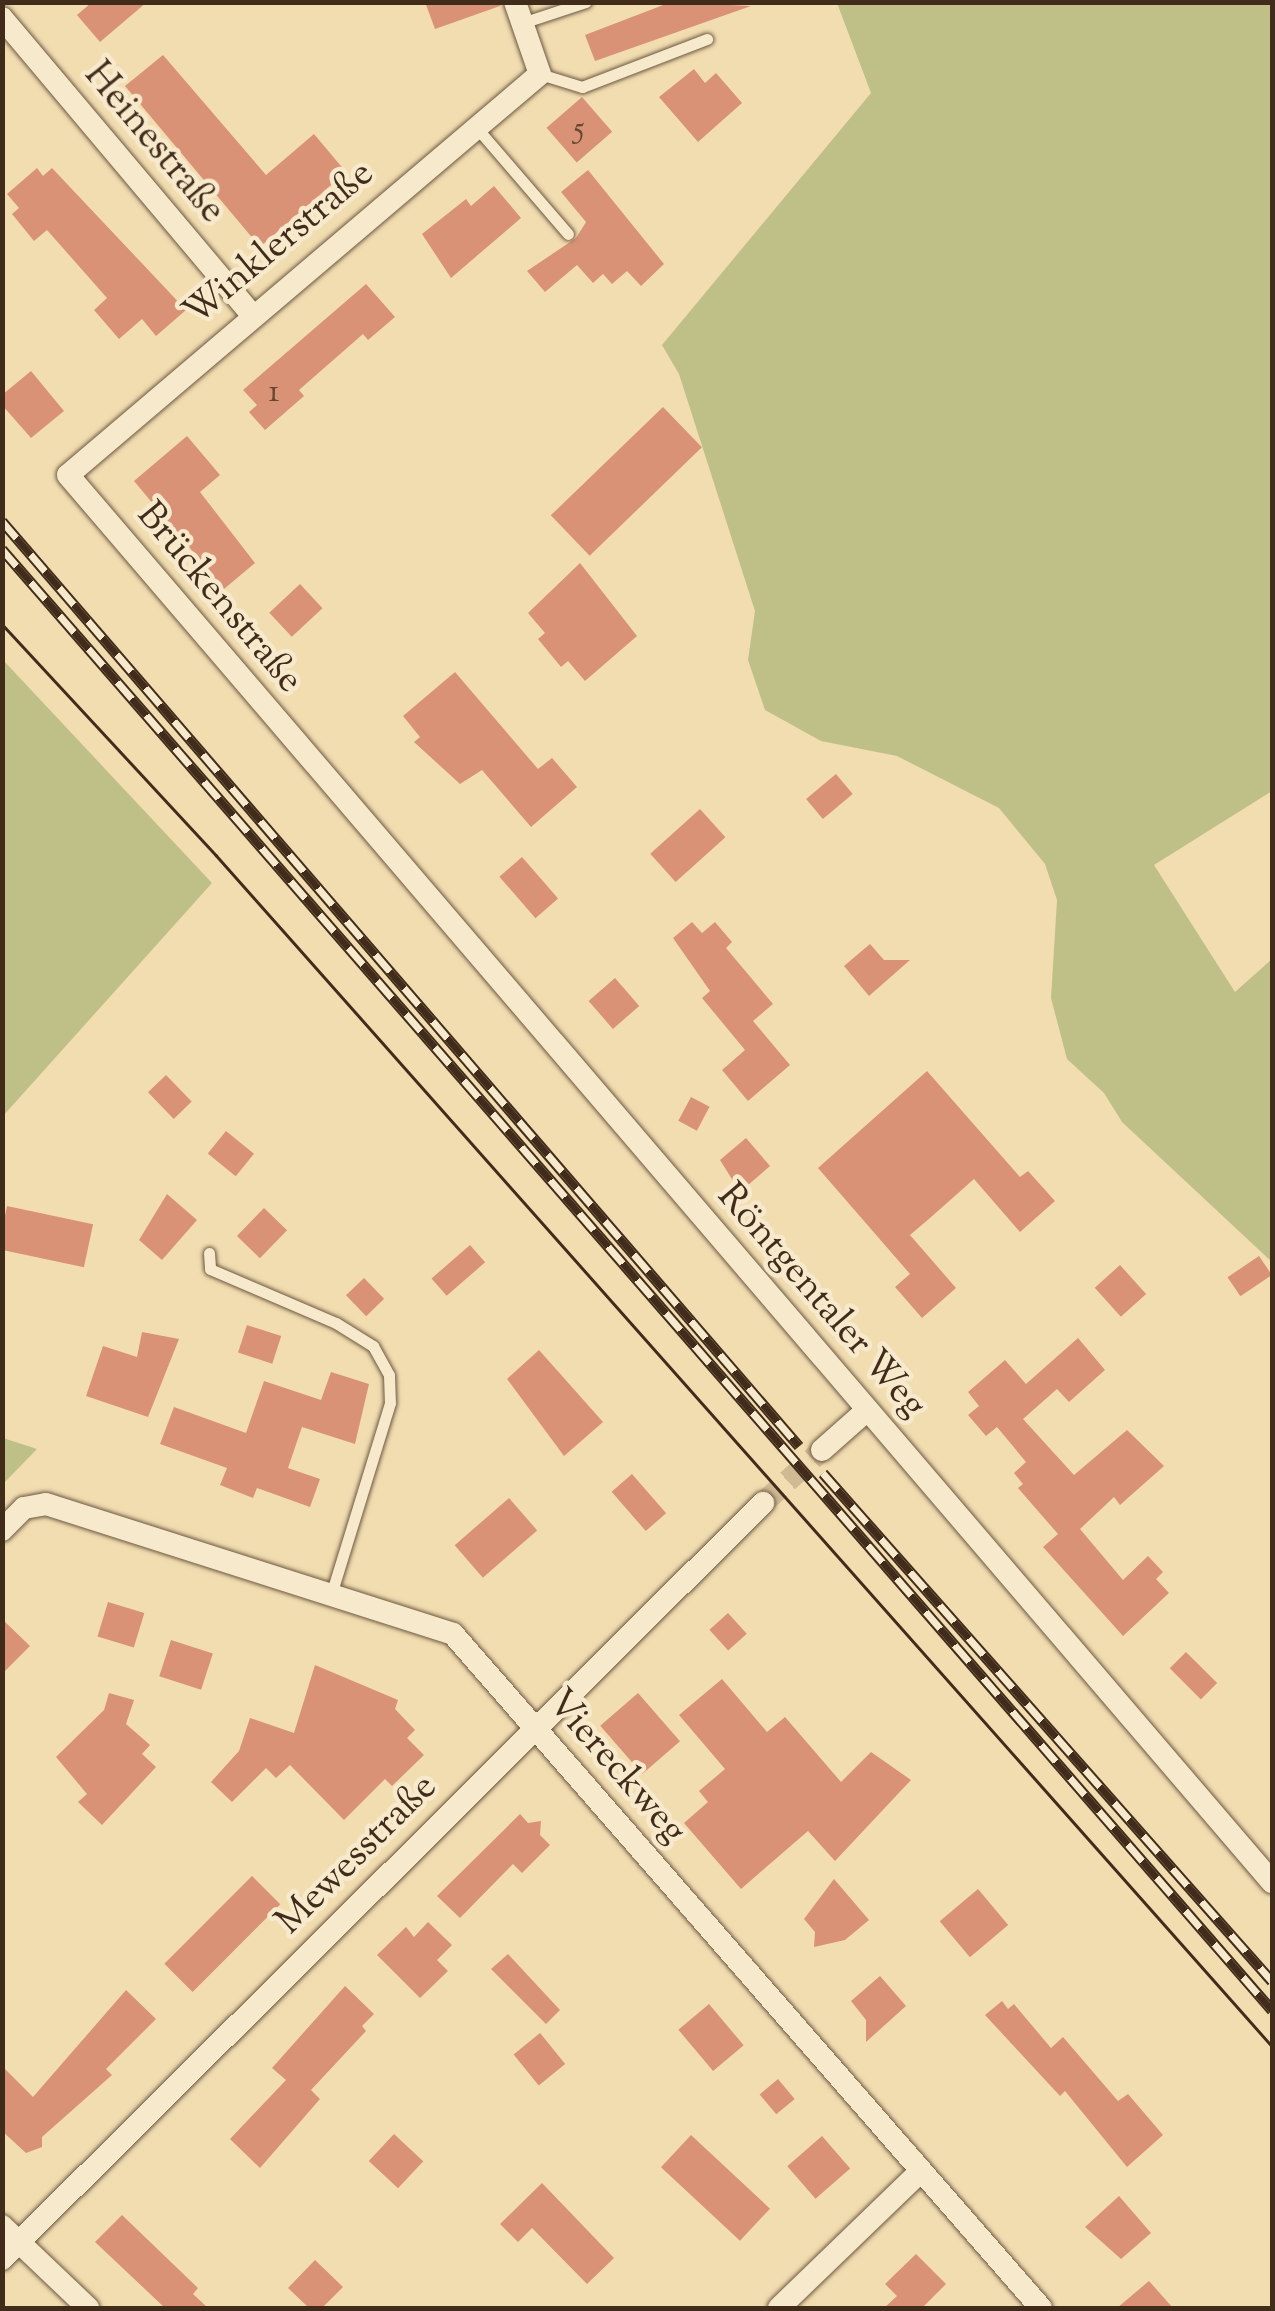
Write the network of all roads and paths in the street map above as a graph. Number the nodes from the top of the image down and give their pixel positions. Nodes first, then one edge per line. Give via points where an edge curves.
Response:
1 (586, 2) edge
2 (518, 13) edge
3 (2, 18) edge
4 (706, 39) dead end
5 (540, 74) junction
6 (476, 127) junction
7 (568, 234) dead end
8 (250, 314) junction
9 (68, 475) joint
10 (315, 768) joint
11 (209, 1253) dead end
12 (867, 1410) junction
13 (822, 1450) tunnel mouth
14 (763, 1503) tunnel mouth
15 (2, 1530) edge
16 (331, 1595) junction
17 (535, 1729) junction
18 (1272, 1882) edge
19 (922, 2171) junction
20 (8, 2242) edge
21 (88, 2308) edge
22 (779, 2308) edge
23 (1040, 2308) edge

1 - 2 lane
2 - 5 street
3 - 8 street, Heinestraße
4 - 5 lane via 582,87
5 - 6 street, Winklerstraße
6 - 7 lane
6 - 8 street, Winklerstraße
8 - 9 street, Winklerstraße
9 - 10 street, Brückenstraße
10 - 12 street, Röntgentaler Weg
11 - 16 lane via 210,1269 374,1346 389,1375 390,1402
12 - 13 street
12 - 18 street, Röntgentaler Weg
14 - 17 street, Mewesstraße
15 - 16 street, Viereckweg via 24,1508 46,1504
16 - 17 street, Viereckweg via 452,1634
17 - 19 street, Viereckweg
17 - 20 street, Mewesstraße
19 - 22 street
19 - 23 street, Viereckweg
20 - 21 street

